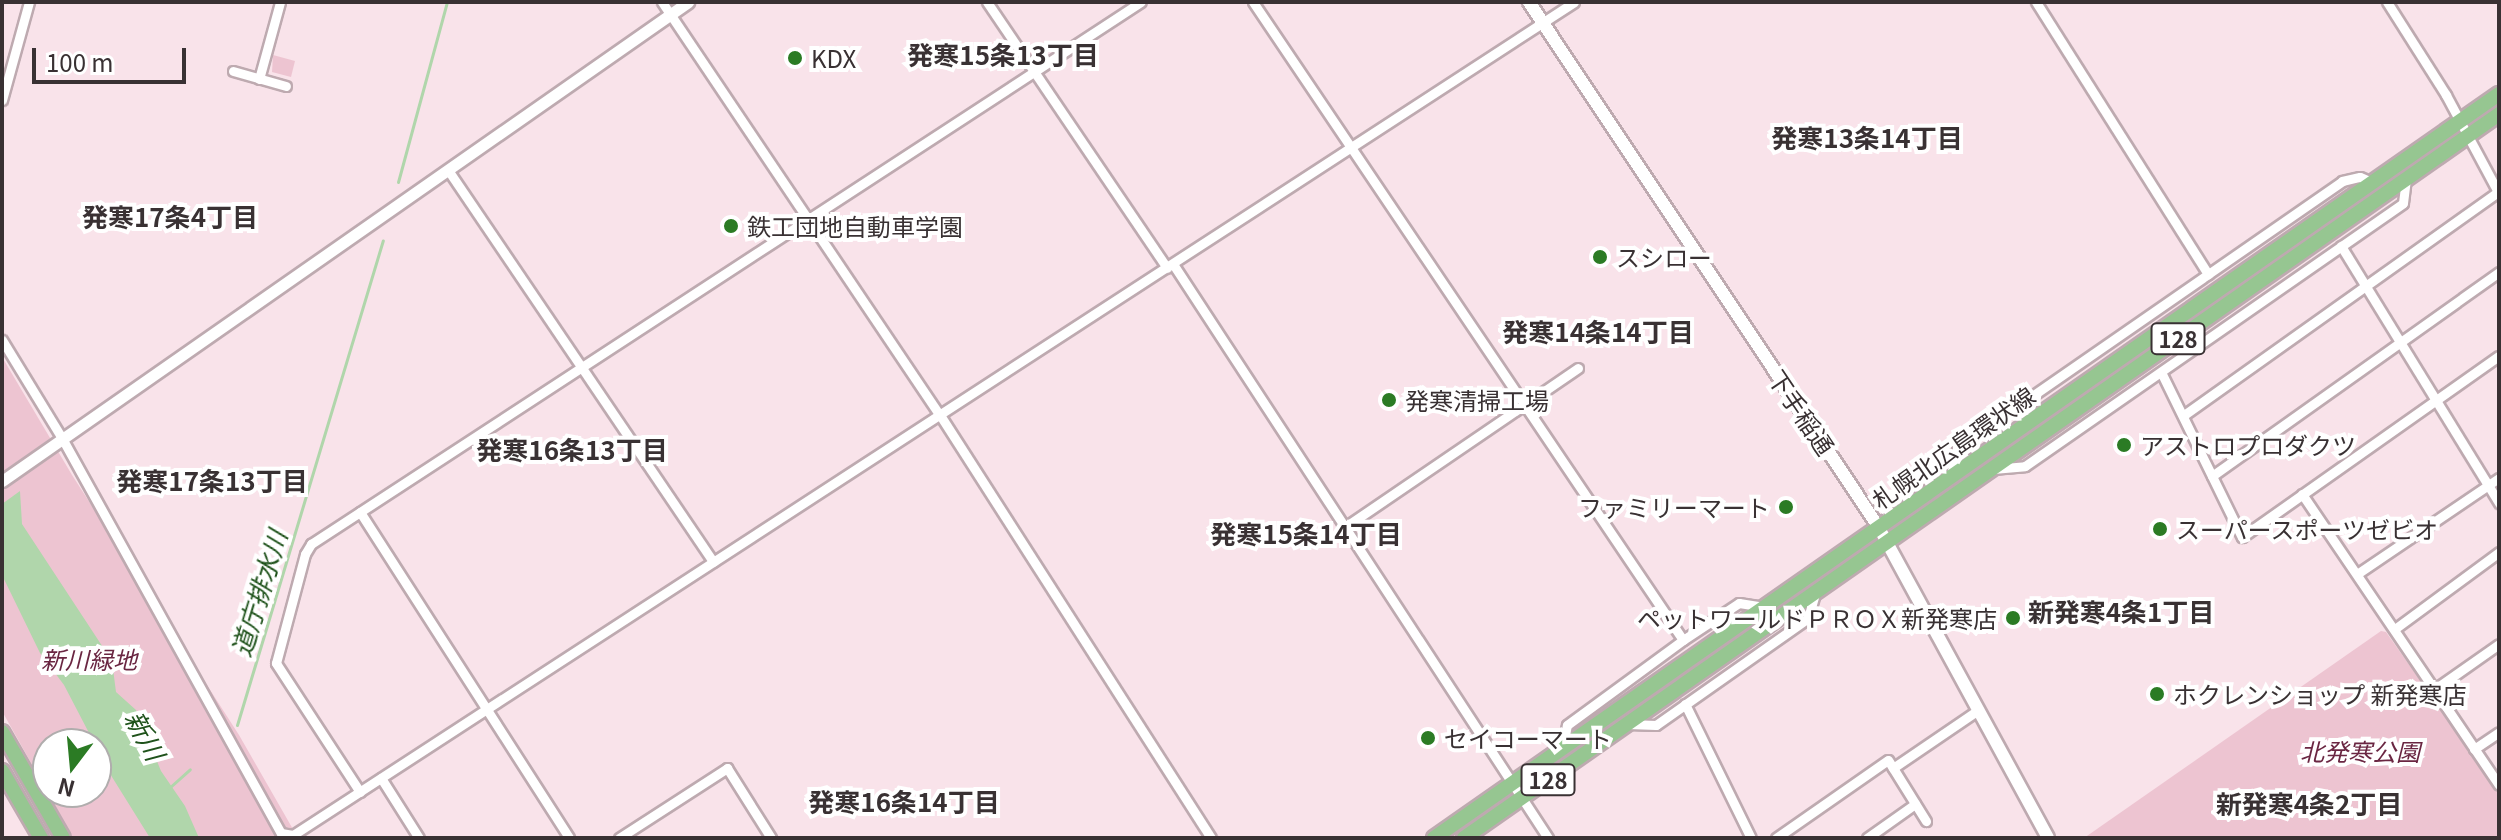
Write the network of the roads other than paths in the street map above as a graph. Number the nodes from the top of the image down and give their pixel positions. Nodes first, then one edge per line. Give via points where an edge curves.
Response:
1 (29, 2) edge
2 (280, 2) edge
3 (662, 2) edge
4 (688, 2) edge
5 (987, 2) edge
6 (1141, 2) edge
7 (1253, 2) edge
8 (1529, 2) edge
9 (1574, 2) edge
10 (2036, 2) edge
11 (2387, 2) edge
12 (670, 14) junction
13 (1543, 22) junction
14 (233, 71) dead end
15 (1034, 71) junction
16 (259, 79) junction
17 (2499, 81) edge
18 (286, 86) dead end
19 (2496, 97) edge
20 (2, 100) edge
21 (2499, 114) edge
22 (2460, 122) junction
23 (2469, 136) junction
24 (1352, 147) junction
25 (448, 170) junction
26 (2406, 179) junction
27 (2372, 182) junction
28 (2498, 193) edge
29 (807, 220) junction
30 (2341, 246) junction
31 (1170, 266) junction
32 (2499, 272) edge
33 (2208, 274) junction
34 (2366, 287) junction
35 (2, 340) edge
36 (2400, 342) junction
37 (2499, 356) edge
38 (1578, 368) dead end
39 (580, 369) junction
40 (2161, 372) junction
41 (2436, 400) junction
42 (1526, 404) junction
43 (940, 415) junction
44 (2184, 415) junction
45 (63, 440) junction
46 (1992, 469) junction
47 (1951, 475) junction
48 (2212, 476) junction
49 (2499, 478) edge
50 (2, 481) edge
51 (2488, 486) junction
52 (2302, 494) junction
53 (2499, 503) edge
54 (360, 512) junction
55 (1878, 526) junction
56 (1345, 527) junction
57 (1888, 543) junction
58 (2499, 552) edge
59 (713, 562) junction
60 (2357, 574) junction
61 (1815, 593) junction
62 (1763, 607) junction
63 (2396, 628) junction
64 (1683, 640) junction
65 (2499, 644) edge
66 (2435, 689) junction
67 (1685, 704) junction
68 (489, 708) junction
69 (1978, 710) junction
70 (1628, 724) junction
71 (2, 732) edge
72 (2499, 732) edge
73 (1563, 747) junction
74 (2474, 749) junction
75 (1893, 768) junction
76 (3, 776) edge
77 (381, 778) junction
78 (1512, 783) junction
79 (2499, 785) edge
80 (360, 792) junction
81 (1524, 797) junction
82 (1915, 804) junction
83 (1926, 821) dead end
84 (1466, 837) edge
85 (41, 838) edge
86 (63, 838) edge
87 (419, 838) edge
88 (569, 838) edge
89 (619, 838) edge
90 (771, 838) edge
91 (1211, 838) edge
92 (1434, 838) edge
93 (1548, 838) edge
94 (1751, 838) edge
95 (1776, 838) edge
96 (1867, 838) edge
97 (2048, 838) edge

1 - 20 street
2 - 16 street
3 - 12 street
4 - 12 street
5 - 15 street
6 - 15 street
7 - 24 street
8 - 13 main road, 下手稲通
9 - 13 street
10 - 33 street
11 - 22 street
12 - 25 street
12 - 29 street
13 - 24 street
13 - 55 main road, 下手稲通
14 - 16 street
15 - 29 street
15 - 31 street
16 - 18 street
17 - 19 street
19 - 22 main road, 札幌北広島環状線 / 128
21 - 23 main road, 札幌北広島環状線 / 128
22 - 23 street
22 - 27 main road, 札幌北広島環状線 / 128
23 - 26 main road, 札幌北広島環状線 / 128
23 - 28 street
24 - 31 street
24 - 42 street
25 - 39 street
25 - 45 street
26 - 30 street via 2403,203
26 - 46 main road, 札幌北広島環状線 / 128
27 - 33 street via 2360,177 2342,181
27 - 47 main road, 札幌北広島環状線 / 128
28 - 34 street
29 - 39 street
29 - 43 street
30 - 34 street
30 - 40 street
31 - 43 street
31 - 56 street
32 - 36 street
33 - 47 street via 1957,448
34 - 36 street
34 - 44 street
35 - 45 street
36 - 41 street
36 - 48 street
37 - 41 street
38 - 42 street
39 - 54 street
39 - 59 street
40 - 44 street
40 - 46 street via 2025,466
41 - 51 street
41 - 52 street
42 - 56 street
42 - 64 street
43 - 59 street
43 - 91 street
44 - 48 street
45 - 50 street
45 - 80 street via 281,833 293,835
46 - 57 main road, 札幌北広島環状線 / 128
47 - 55 main road, 札幌北広島環状線 / 128
48 - 52 street via 2242,537
49 - 51 street
51 - 53 street
51 - 60 street
52 - 60 street
54 - 68 street
54 - 80 street via 311,544 305,554 276,663
55 - 57 main road, 下手稲通
55 - 62 main road, 札幌北広島環状線 / 128
56 - 78 street
57 - 61 main road, 札幌北広島環状線 / 128
57 - 69 main road, 下手稲通
58 - 63 street
59 - 68 street
60 - 63 street
61 - 67 street via 1808,618
61 - 70 main road, 札幌北広島環状線 / 128
62 - 64 street via 1739,603
62 - 73 main road, 札幌北広島環状線 / 128
63 - 66 street
64 - 73 street via 1567,725
65 - 66 street
66 - 74 street
67 - 70 street via 1656,725
67 - 94 street
68 - 77 street
68 - 88 street
69 - 75 street
69 - 97 main road, 下手稲通
70 - 81 main road, 札幌北広島環状線 / 128
71 - 86 main road
72 - 74 street
73 - 78 main road, 札幌北広島環状線 / 128
74 - 79 street
75 - 82 street
75 - 95 street via 1888,760
76 - 85 main road
77 - 80 street
77 - 87 street
78 - 81 street
78 - 92 main road, 札幌北広島環状線 / 128
81 - 84 main road, 札幌北広島環状線 / 128
81 - 93 street
82 - 83 street
82 - 96 street
89 - 90 street via 727,768

